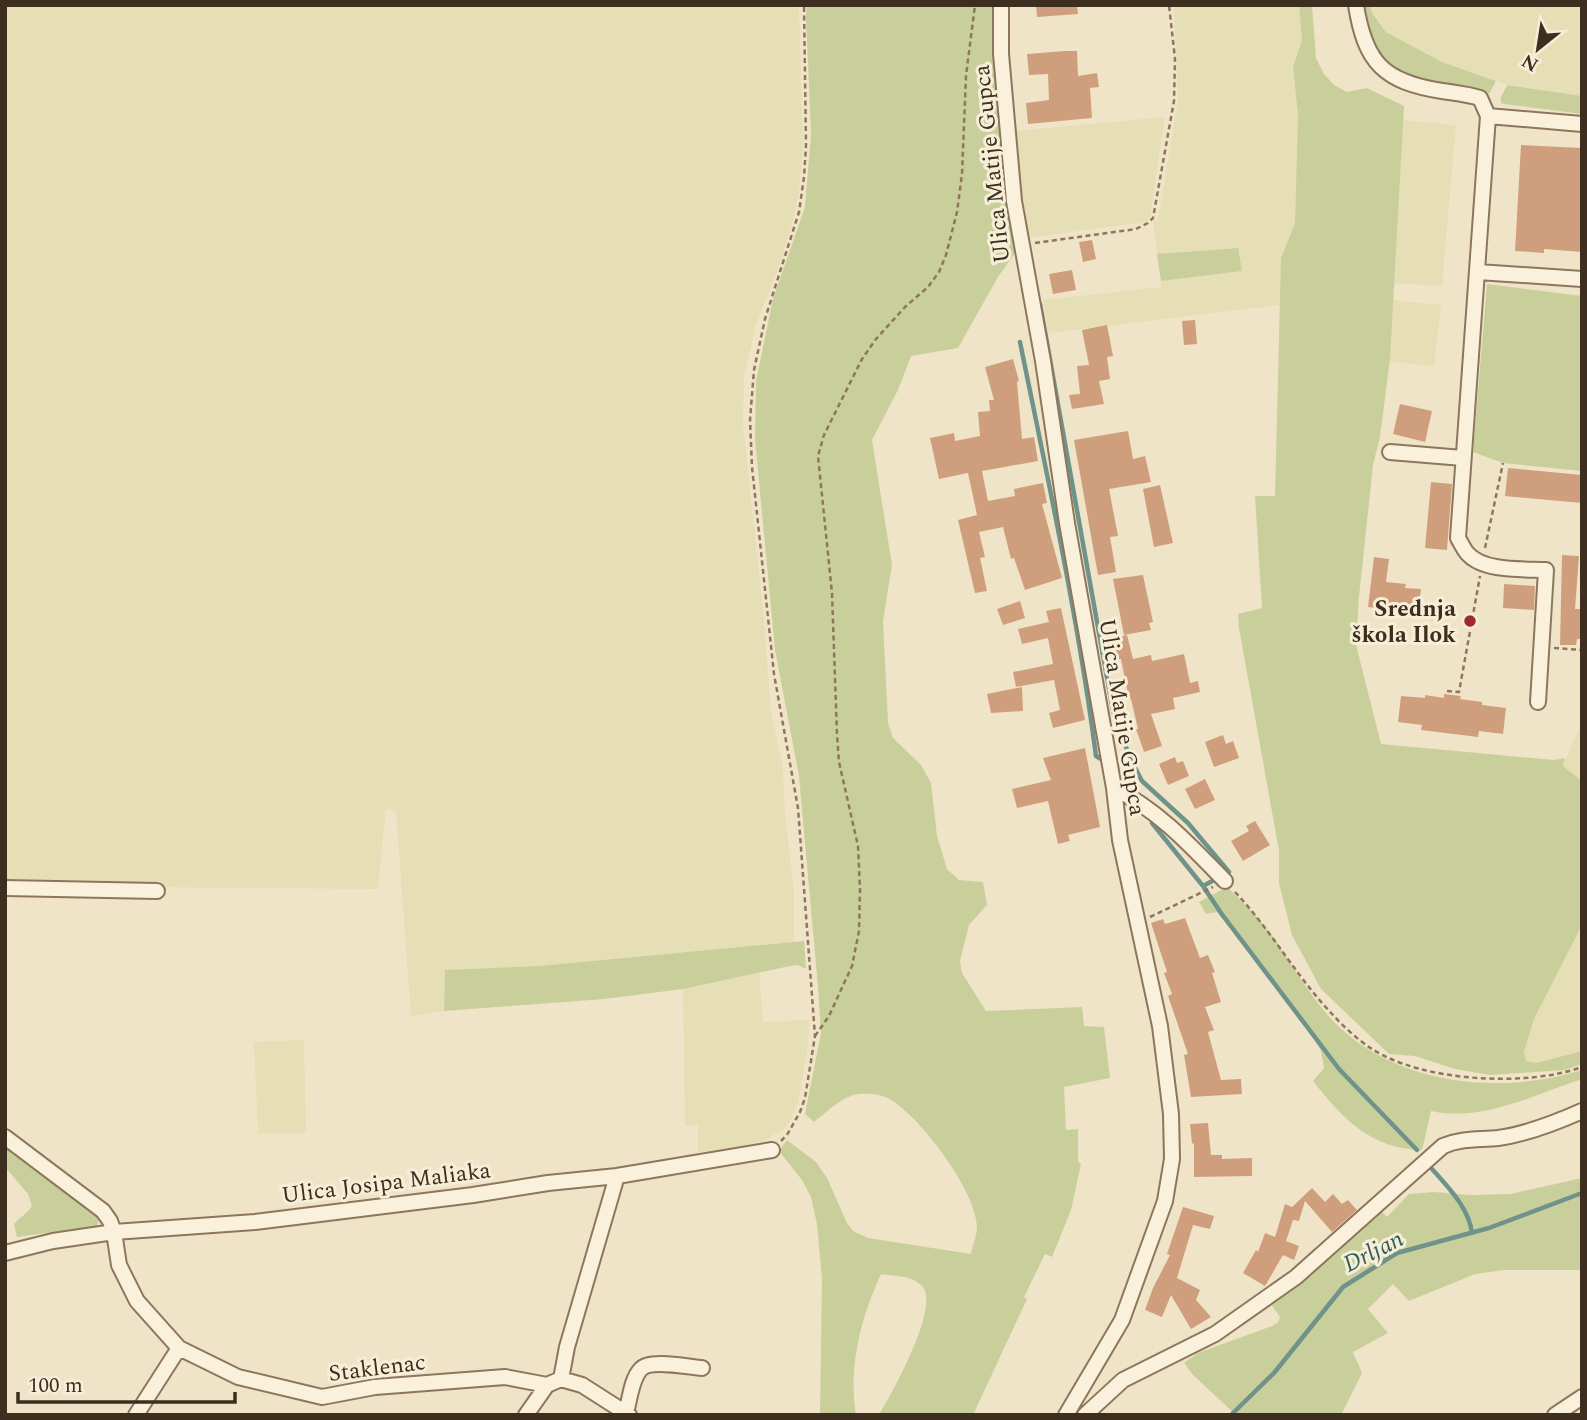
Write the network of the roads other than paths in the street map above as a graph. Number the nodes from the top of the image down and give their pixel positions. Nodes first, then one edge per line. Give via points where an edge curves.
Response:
1 (1001, 5) edge
2 (1356, 5) edge
3 (1488, 116) junction
4 (1582, 124) edge
5 (1478, 272) junction
6 (1582, 279) edge
7 (1390, 452) dead end
8 (1463, 458) junction
9 (1538, 702) dead end
10 (1114, 788) junction
11 (1225, 881) road end
12 (5, 888) edge
13 (157, 891) dead end
14 (1582, 1111) edge
15 (5, 1137) edge
16 (772, 1150) road end
17 (617, 1176) junction
18 (114, 1232) junction
19 (5, 1253) edge
20 (179, 1348) junction
21 (702, 1368) dead end
22 (561, 1379) junction
23 (547, 1385) junction
24 (1582, 1397) edge
25 (628, 1413) edge
26 (136, 1415) edge
27 (526, 1415) edge
28 (1066, 1415) edge
29 (1085, 1415) edge
30 (1555, 1415) edge

1 - 10 street, Ulica Matije Gupca via 1009,165
2 - 3 street via 1360,34 1383,69 1401,82 1480,98
3 - 4 street
3 - 5 street
5 - 6 street
5 - 8 street
7 - 8 street
8 - 9 street via 1458,538 1468,554 1516,569 1546,570
10 - 11 street via 1174,828
10 - 28 street, Ulica Matije Gupca via 1120,840 1160,1026 1172,1159 1165,1201 1122,1320
12 - 13 street
14 - 29 street via 1535,1130 1443,1146 1296,1277 1215,1335 1123,1380
15 - 18 street via 103,1211
16 - 17 street, Ulica Josipa Maliaka
17 - 18 street, Ulica Josipa Maliaka via 255,1222
17 - 22 street
18 - 19 street, Ulica Josipa Maliaka
18 - 20 street, Staklenac via 119,1265 137,1301
20 - 23 street, Staklenac via 238,1377 322,1397 505,1377
20 - 26 street
21 - 25 street via 649,1363 635,1379
22 - 23 street
22 - 25 street via 582,1385
23 - 27 street
24 - 30 street

